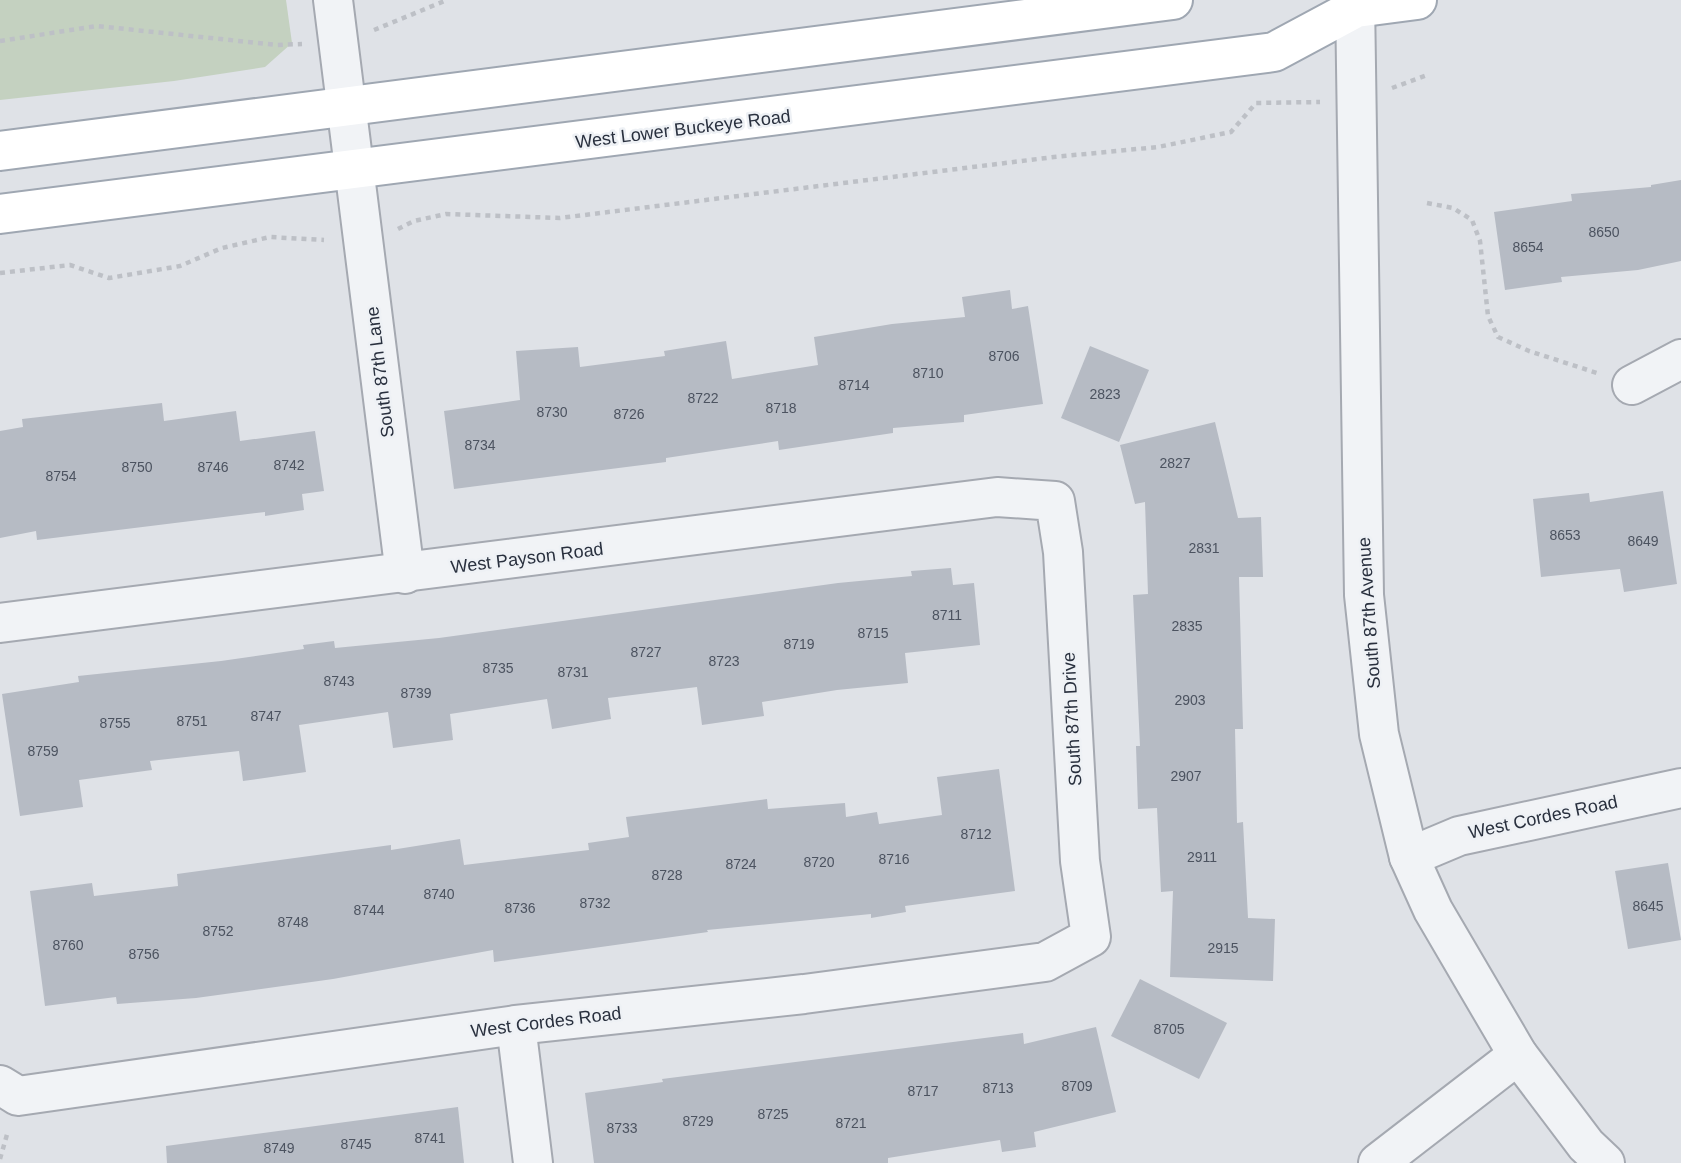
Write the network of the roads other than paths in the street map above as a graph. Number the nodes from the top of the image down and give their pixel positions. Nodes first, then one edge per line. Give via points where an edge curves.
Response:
1 (333, 0) edge
2 (1172, 0) edge
3 (1416, 0) edge
4 (1345, 3) edge
5 (348, 106) junction
6 (0, 151) edge
7 (355, 171) junction
8 (0, 214) edge
9 (1681, 359) edge
10 (1632, 385) road end
11 (1055, 501) joint
12 (405, 574) junction
13 (0, 623) edge
14 (1681, 788) edge
15 (1409, 857) junction
16 (1091, 937) joint
17 (516, 1024) junction
18 (1518, 1055) junction
19 (0, 1085) edge
20 (533, 1163) edge
21 (1378, 1163) edge
22 (1605, 1163) edge

1 - 5 street, South 87th Lane
2 - 5 main road
3 - 4 main road, West Lower Buckeye Road
4 - 7 main road, West Lower Buckeye Road via 1274,52
4 - 15 street, South 87th Avenue via 1357,102 1364,595 1379,734
5 - 6 main road
5 - 7 street, South 87th Lane
7 - 8 main road, West Lower Buckeye Road
7 - 12 street, South 87th Lane
9 - 10 street
11 - 12 street, West Payson Road via 997,497
11 - 16 street, South 87th Drive via 1063,552 1080,861
12 - 13 street, West Payson Road
14 - 15 street, West Cordes Road via 1459,836
15 - 18 street, South 87th Avenue via 1433,910
16 - 17 street, West Cordes Road via 1045,962 804,994
17 - 19 street, West Cordes Road via 18,1096
17 - 20 street
18 - 21 street
18 - 22 street, South 87th Avenue via 1586,1146

